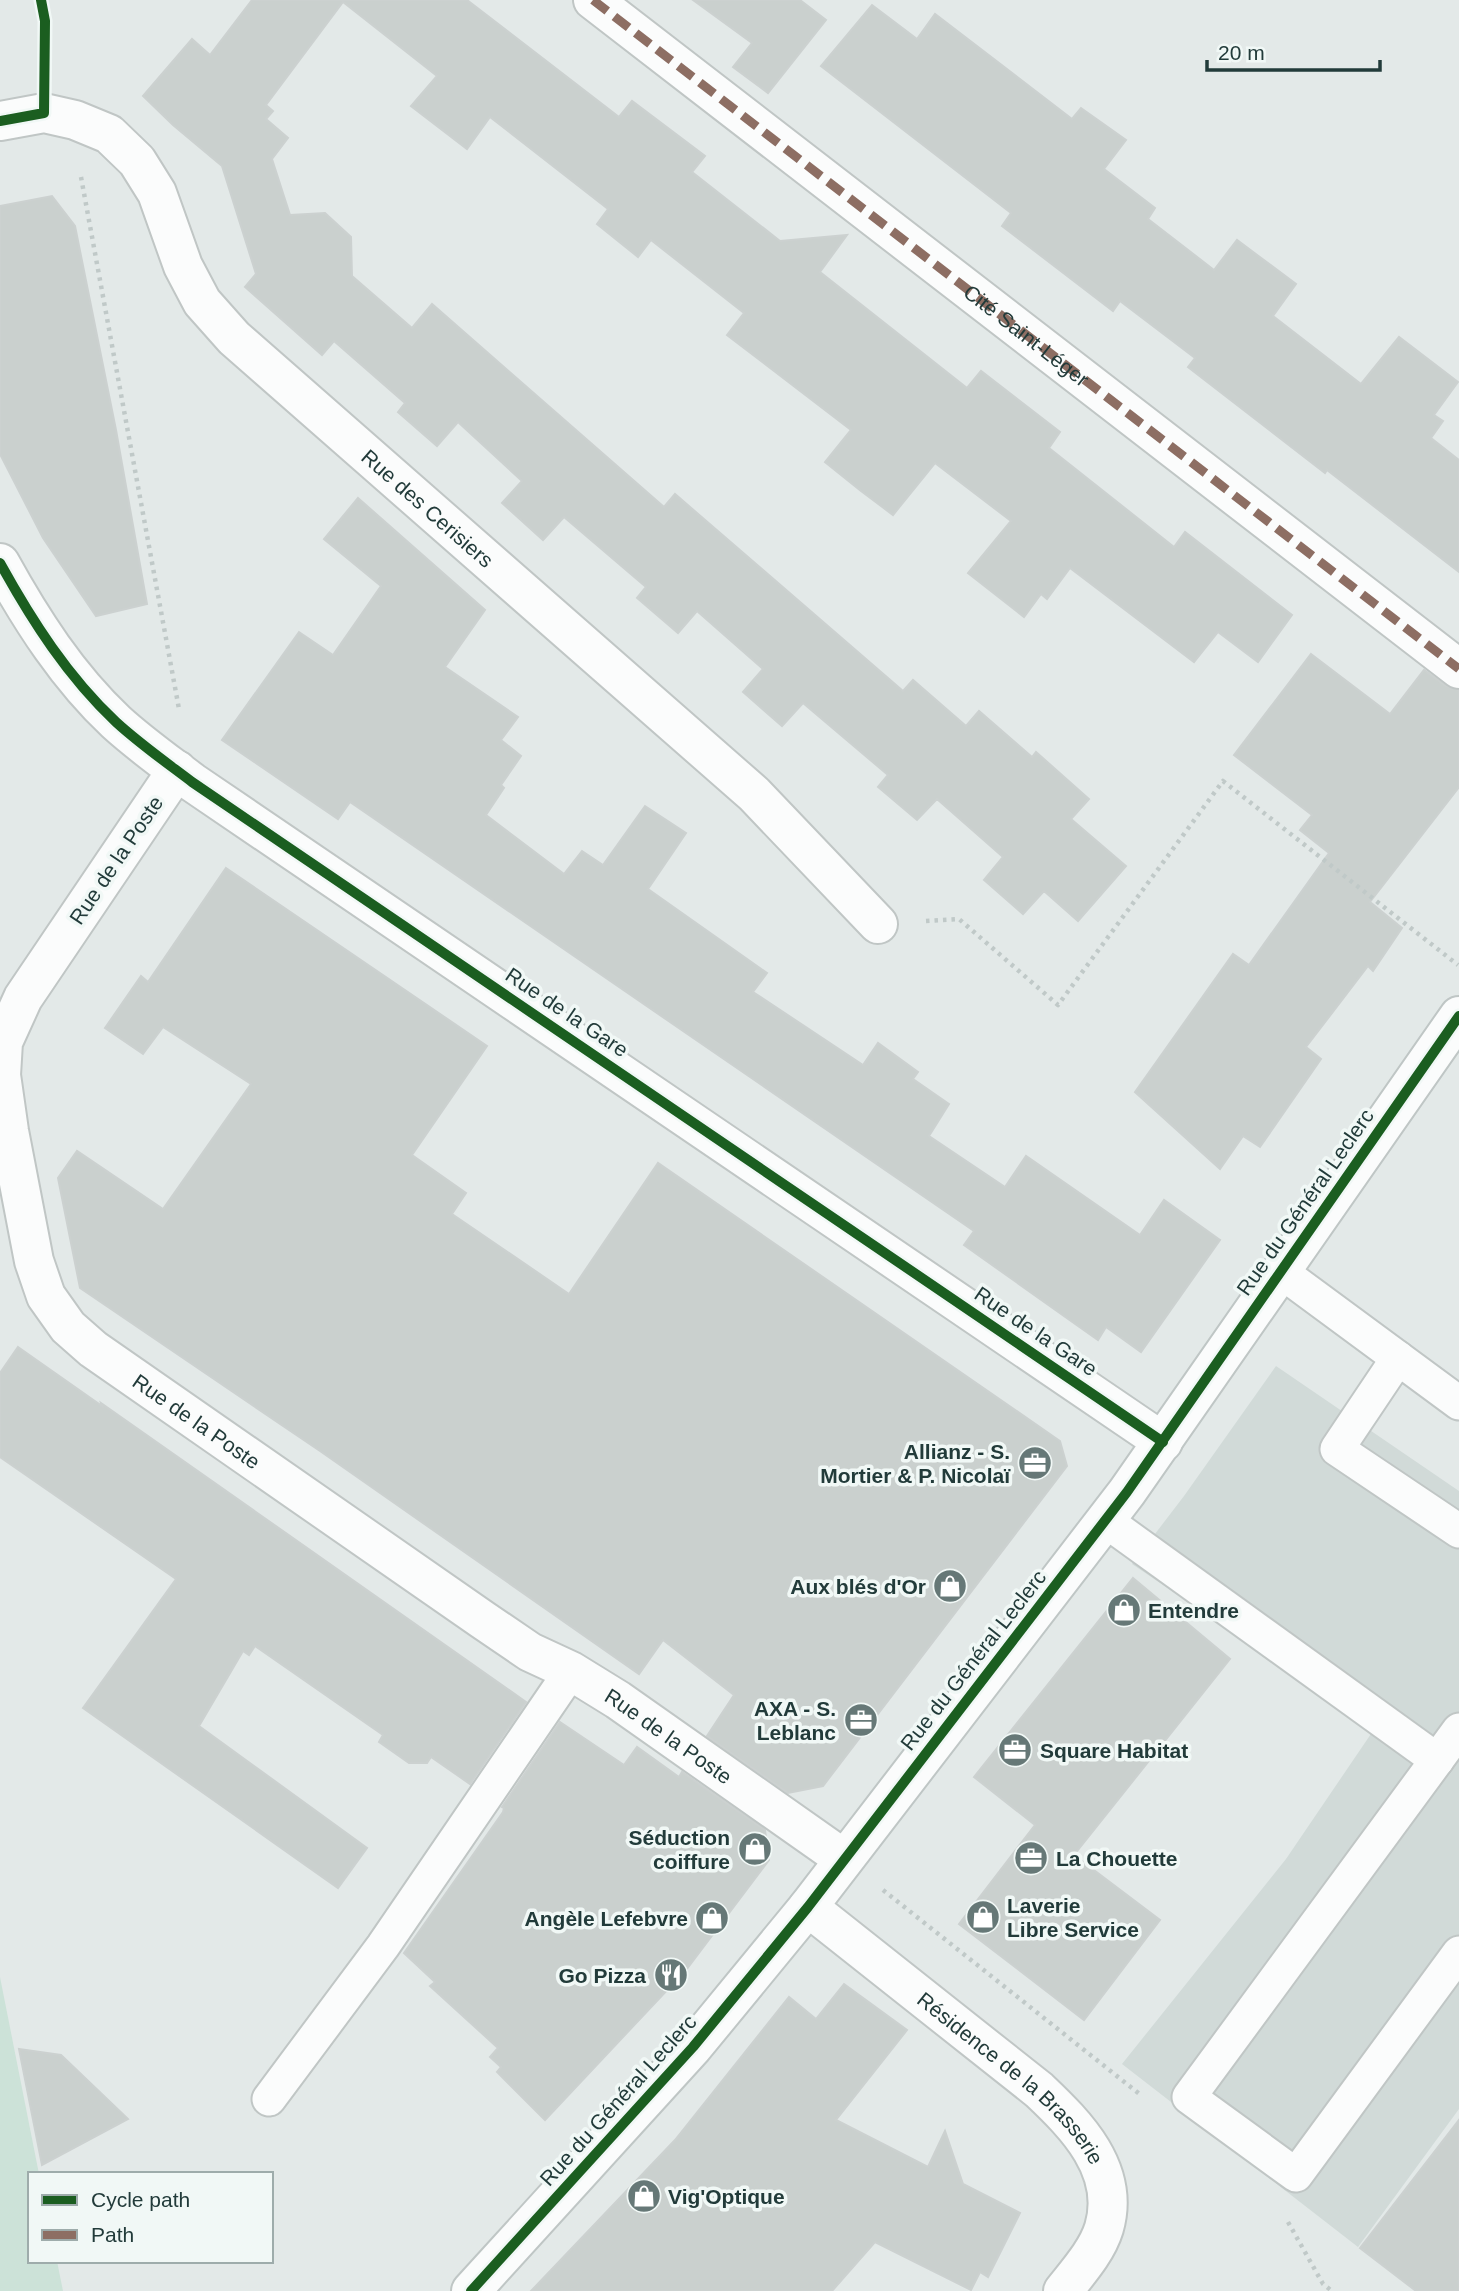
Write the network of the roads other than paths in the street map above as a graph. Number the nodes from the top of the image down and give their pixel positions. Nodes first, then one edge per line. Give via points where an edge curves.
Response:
1 (593, 0) edge
2 (0, 121) edge
3 (0, 563) edge
4 (1459, 669) edge
5 (184, 776) junction
6 (878, 924) road end
7 (1459, 1016) edge
8 (1280, 1271) junction
9 (1398, 1359) junction
10 (1459, 1402) edge
11 (1163, 1442) junction
12 (1106, 1521) junction
13 (1459, 1531) edge
14 (571, 1671) junction
15 (1459, 1730) edge
16 (1437, 1760) junction
17 (844, 1859) junction
18 (808, 1907) junction
19 (1459, 1952) edge
20 (269, 2099) dead end
21 (471, 2291) edge
22 (1063, 2291) edge

1 - 4 street, Cité Saint-Léger
2 - 6 street, Rue des Cerisiers via 57,116 109,134 137,161 157,193 183,266 202,302 234,338 754,794
3 - 5 street, Rue de la Gare via 43,636 95,701
5 - 11 street, Rue de la Gare
5 - 14 street, Rue de la Poste via 23,998 3,1042 1,1075 9,1131 34,1261 46,1296 68,1327 93,1349 530,1652
7 - 8 street, Rue du Général Leclerc
8 - 9 lane
8 - 11 street, Rue du Général Leclerc
9 - 10 lane
9 - 13 lane via 1337,1449
11 - 12 street, Rue du Général Leclerc
12 - 16 lane
12 - 17 street, Rue du Général Leclerc
14 - 17 street, Rue de la Poste
14 - 20 lane via 383,1946
15 - 16 lane
16 - 19 lane via 1189,2097 1296,2175
17 - 18 street, Rue du Général Leclerc
18 - 21 street, Rue du Général Leclerc via 693,2047
18 - 22 street, Résidence de la Brasserie via 1039,2090 1074,2123 1093,2150 1104,2176 1105,2227

